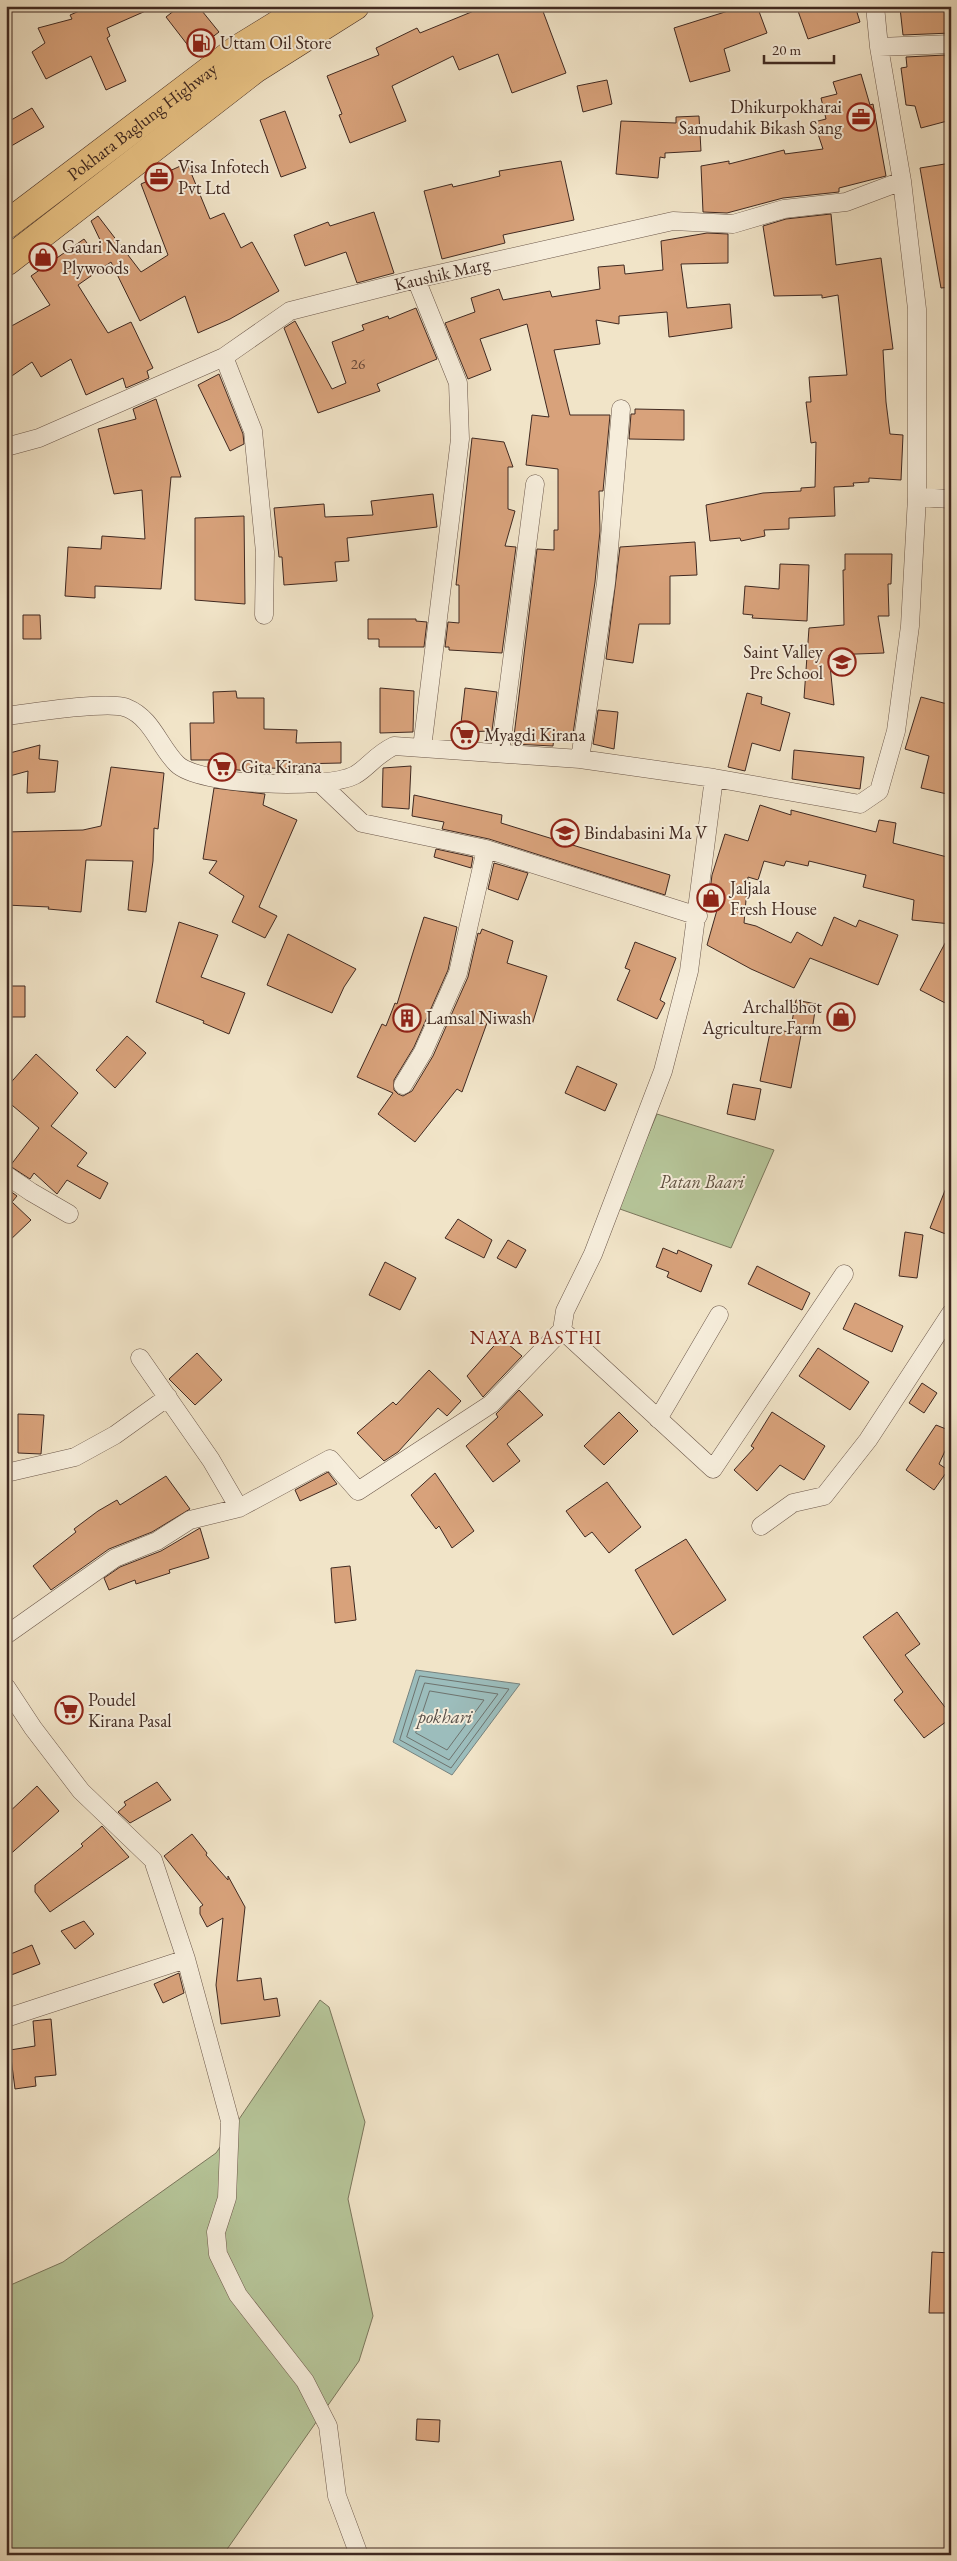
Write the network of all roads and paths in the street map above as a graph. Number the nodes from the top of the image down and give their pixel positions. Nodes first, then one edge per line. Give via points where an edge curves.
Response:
1 (308, 6) edge
2 (355, 6) edge
3 (876, 6) edge
4 (951, 44) edge
5 (879, 47) junction
6 (902, 181) junction
7 (6, 225) edge
8 (6, 262) edge
9 (416, 279) junction
10 (224, 357) junction
11 (621, 409) dead end
12 (6, 447) edge
13 (535, 484) dead end
14 (917, 497) junction
15 (951, 499) edge
16 (264, 615) dead end
17 (6, 716) edge
18 (422, 748) junction
19 (500, 753) junction
20 (580, 760) junction
21 (714, 778) junction
22 (321, 784) junction
23 (486, 850) junction
24 (698, 916) junction
25 (403, 1085) dead end
26 (6, 1175) edge
27 (69, 1214) dead end
28 (844, 1274) dead end
29 (951, 1313) edge
30 (719, 1315) dead end
31 (562, 1330) junction
32 (140, 1358) dead end
33 (168, 1397) junction
34 (658, 1419) junction
35 (6, 1473) edge
36 (239, 1508) junction
37 (761, 1526) dead end
38 (6, 1635) edge
39 (6, 1687) edge
40 (186, 1959) junction
41 (6, 2018) edge
42 (359, 2555) edge

1 - 7 highway, Pokhara Baglung Highway via 238,49
2 - 8 highway, Pokhara Baglung Highway via 255,69
3 - 5 street
4 - 5 street
5 - 6 street
6 - 9 street, Kaushik Marg via 846,202 784,209 733,224 673,221
6 - 14 street via 917,309
9 - 10 street, Kaushik Marg via 290,311
9 - 18 street via 458,383 460,439
10 - 12 street, Kaushik Marg via 39,438
10 - 16 street via 253,431 265,552
11 - 20 street via 606,583
13 - 19 street
14 - 15 street
14 - 21 street via 909,635 896,731 879,791 860,804
17 - 22 street via 96,706 126,707 144,718 178,765 207,777 276,784
18 - 19 street
18 - 22 street via 394,746 379,753 355,775
19 - 20 street
20 - 21 street
21 - 24 street
22 - 23 street via 362,824
23 - 24 street
23 - 25 street via 458,973 423,1052
24 - 31 street via 689,971 663,1071 593,1254 565,1311
26 - 27 street
28 - 34 street via 713,1469
29 - 37 street via 868,1440 824,1496 793,1503
30 - 34 street
31 - 34 street
31 - 36 street via 491,1404 358,1491 330,1459
32 - 33 street
33 - 35 street via 115,1435 75,1457
33 - 36 street
36 - 38 street via 190,1520 157,1541 115,1558
39 - 40 street via 33,1728 82,1790 154,1860
40 - 41 street
40 - 42 street via 230,2121 227,2198 216,2232 218,2254 238,2295 305,2381 328,2426 337,2496

